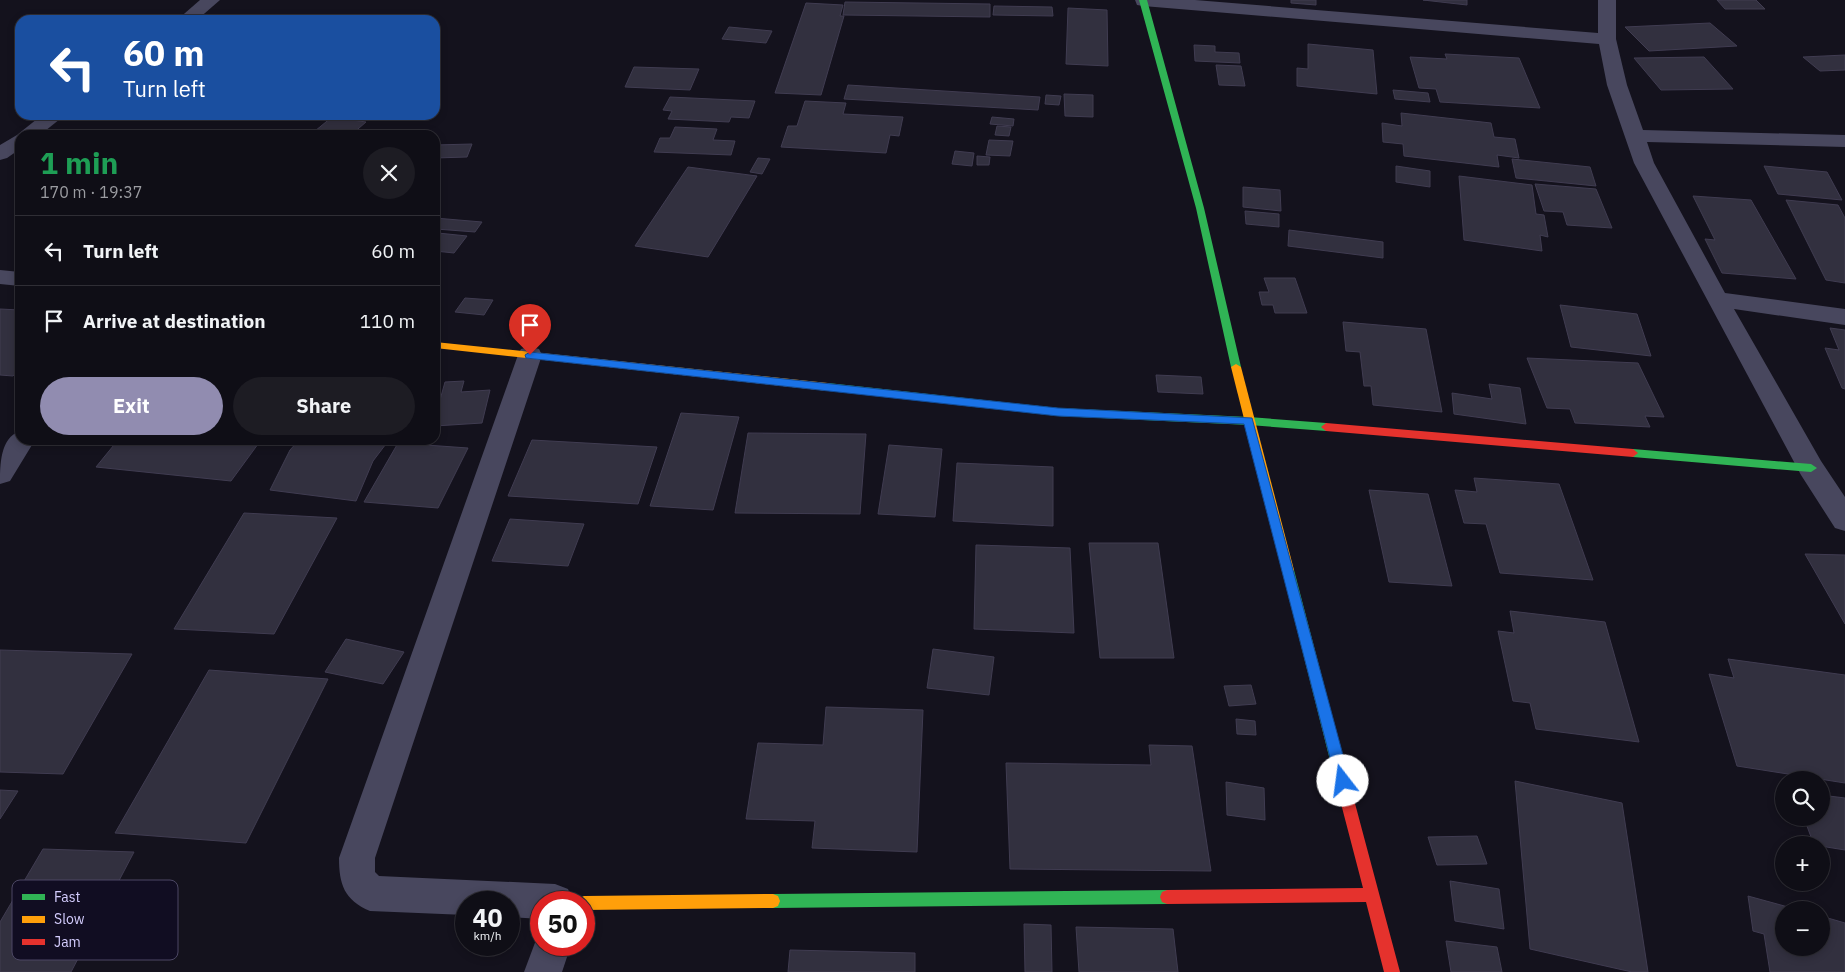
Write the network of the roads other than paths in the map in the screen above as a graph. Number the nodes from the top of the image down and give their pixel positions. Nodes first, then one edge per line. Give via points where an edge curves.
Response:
1 (211, 0) edge
2 (1607, 0) edge
3 (1143, 1) edge
4 (192, 15) edge
5 (1607, 39) junction
6 (48, 120) edge
7 (34, 130) edge
8 (1635, 136) junction
9 (1845, 141) edge
10 (15, 144) edge
11 (0, 154) edge
12 (0, 277) edge
13 (15, 278) edge
14 (1717, 299) junction
15 (1845, 316) edge
16 (440, 346) edge
17 (530, 355) junction
18 (1249, 421) junction
19 (19, 445) edge
20 (1811, 468) junction
21 (0, 474) edge
22 (1844, 516) edge
23 (1372, 895) junction
24 (530, 901) edge
25 (595, 903) edge
26 (548, 956) edge
27 (543, 972) edge
28 (1392, 972) edge

1 - 4 street
2 - 5 street
3 - 5 street
3 - 18 street via 1200,208
5 - 8 street via 1617,84
6 - 7 street
8 - 9 street
8 - 14 street via 1644,163
10 - 11 street
12 - 13 street
14 - 15 street
14 - 20 street
16 - 17 street
17 - 18 street via 1058,412
17 - 24 street via 357,858 357,878 370,893
18 - 20 street
18 - 23 street
19 - 21 street
20 - 22 street
23 - 25 street
23 - 28 street
26 - 27 street

